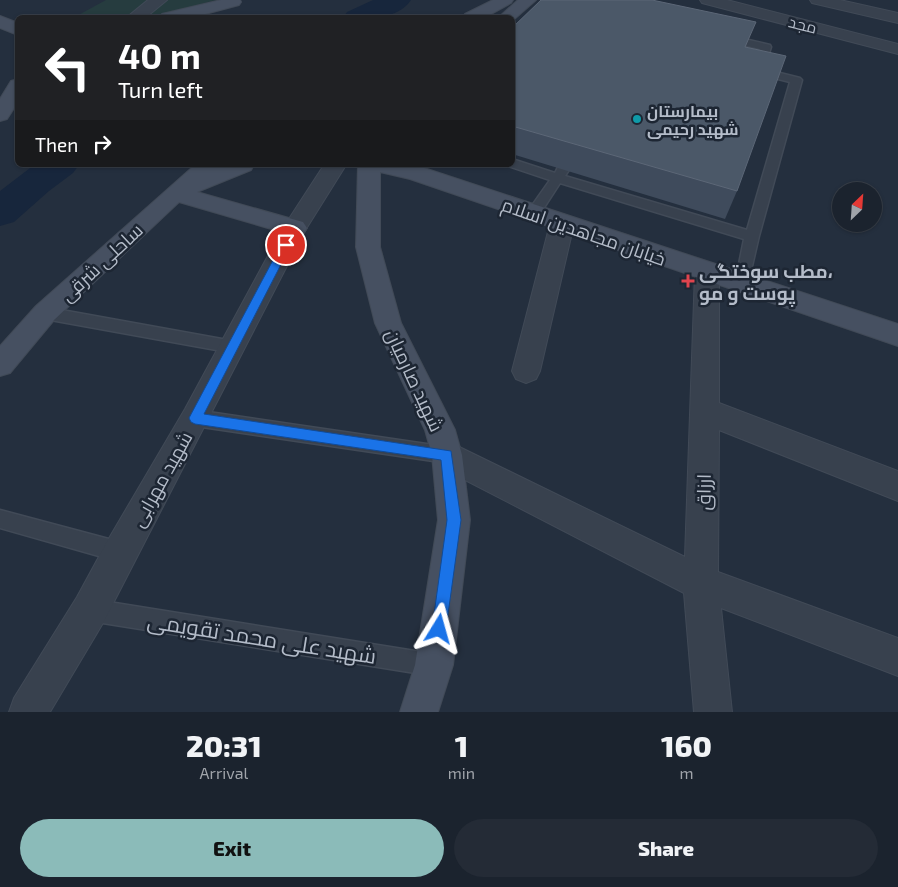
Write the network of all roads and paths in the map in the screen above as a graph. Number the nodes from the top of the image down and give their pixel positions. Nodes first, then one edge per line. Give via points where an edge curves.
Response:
1 (158, 0) edge
2 (505, 0) edge
3 (528, 0) edge
4 (708, 0) edge
5 (818, 0) edge
6 (235, 1) edge
7 (138, 15) edge
8 (180, 15) edge
9 (195, 15) edge
10 (477, 15) edge
11 (510, 15) edge
12 (898, 18) edge
13 (0, 21) edge
14 (15, 28) edge
15 (0, 31) edge
16 (718, 36) edge
17 (15, 38) edge
18 (898, 49) edge
19 (15, 90) edge
20 (15, 107) edge
21 (0, 115) edge
22 (0, 122) edge
23 (569, 163) edge
24 (515, 164) edge
25 (206, 167) edge
26 (238, 167) edge
27 (334, 167) edge
28 (369, 167) edge
29 (387, 167) edge
30 (410, 168) edge
31 (557, 178) junction
32 (175, 193) junction
33 (533, 214) junction
34 (562, 224) junction
35 (295, 228) junction
36 (752, 236) junction
37 (707, 272) junction
38 (742, 284) junction
39 (45, 313) junction
40 (898, 336) edge
41 (233, 348) junction
42 (0, 365) edge
43 (526, 372) dead end
44 (705, 411) junction
45 (195, 418) junction
46 (447, 455) junction
47 (898, 486) edge
48 (0, 519) edge
49 (120, 552) junction
50 (701, 583) junction
51 (90, 610) junction
52 (898, 656) edge
53 (434, 665) junction
54 (28, 712) edge
55 (419, 712) edge
56 (712, 712) edge

1 - 7 street
2 - 10 main road
3 - 11 main road
4 - 18 street, مجد
5 - 12 street
6 - 8 main road
6 - 9 main road
13 - 14 main road
15 - 17 main road
16 - 36 lane via 766,47 758,71 796,80
19 - 21 main road
20 - 22 main road
23 - 31 lane
24 - 31 lane
25 - 32 main road, ساحلی شرقی
26 - 32 main road
27 - 35 street, شهید مهرابی
28 - 46 main road, شهید صارمیان via 368,247 385,313 440,430
29 - 30 main road, خیابان مجاهدین اسلام via 397,170
30 - 33 main road, خیابان مجاهدین اسلام
31 - 33 lane
31 - 36 lane
32 - 35 main road
32 - 39 main road, ساحلی شرقی
33 - 34 main road, خیابان مجاهدین اسلام
34 - 37 main road, خیابان مجاهدین اسلام
34 - 43 street
35 - 41 street, شهید مهرابی
36 - 38 lane
37 - 38 main road, خیابان مجاهدین اسلام
37 - 44 street, ارزاق
38 - 40 main road, خیابان مجاهدین اسلام
39 - 41 lane
39 - 42 main road, ساحلی شرقی
41 - 45 street, شهید مهرابی
44 - 47 street
44 - 50 street, ارزاق
45 - 46 lane
45 - 49 street, شهید مهرابی
46 - 50 street
46 - 53 main road, شهید صارمیان via 454,520
48 - 49 lane
49 - 51 street, شهید مهرابی
50 - 52 street
50 - 56 street, ارزاق
51 - 53 lane, شهید علی محمد تقویمی
51 - 54 street, شهید مهرابی
53 - 55 main road, شهید صارمیان

